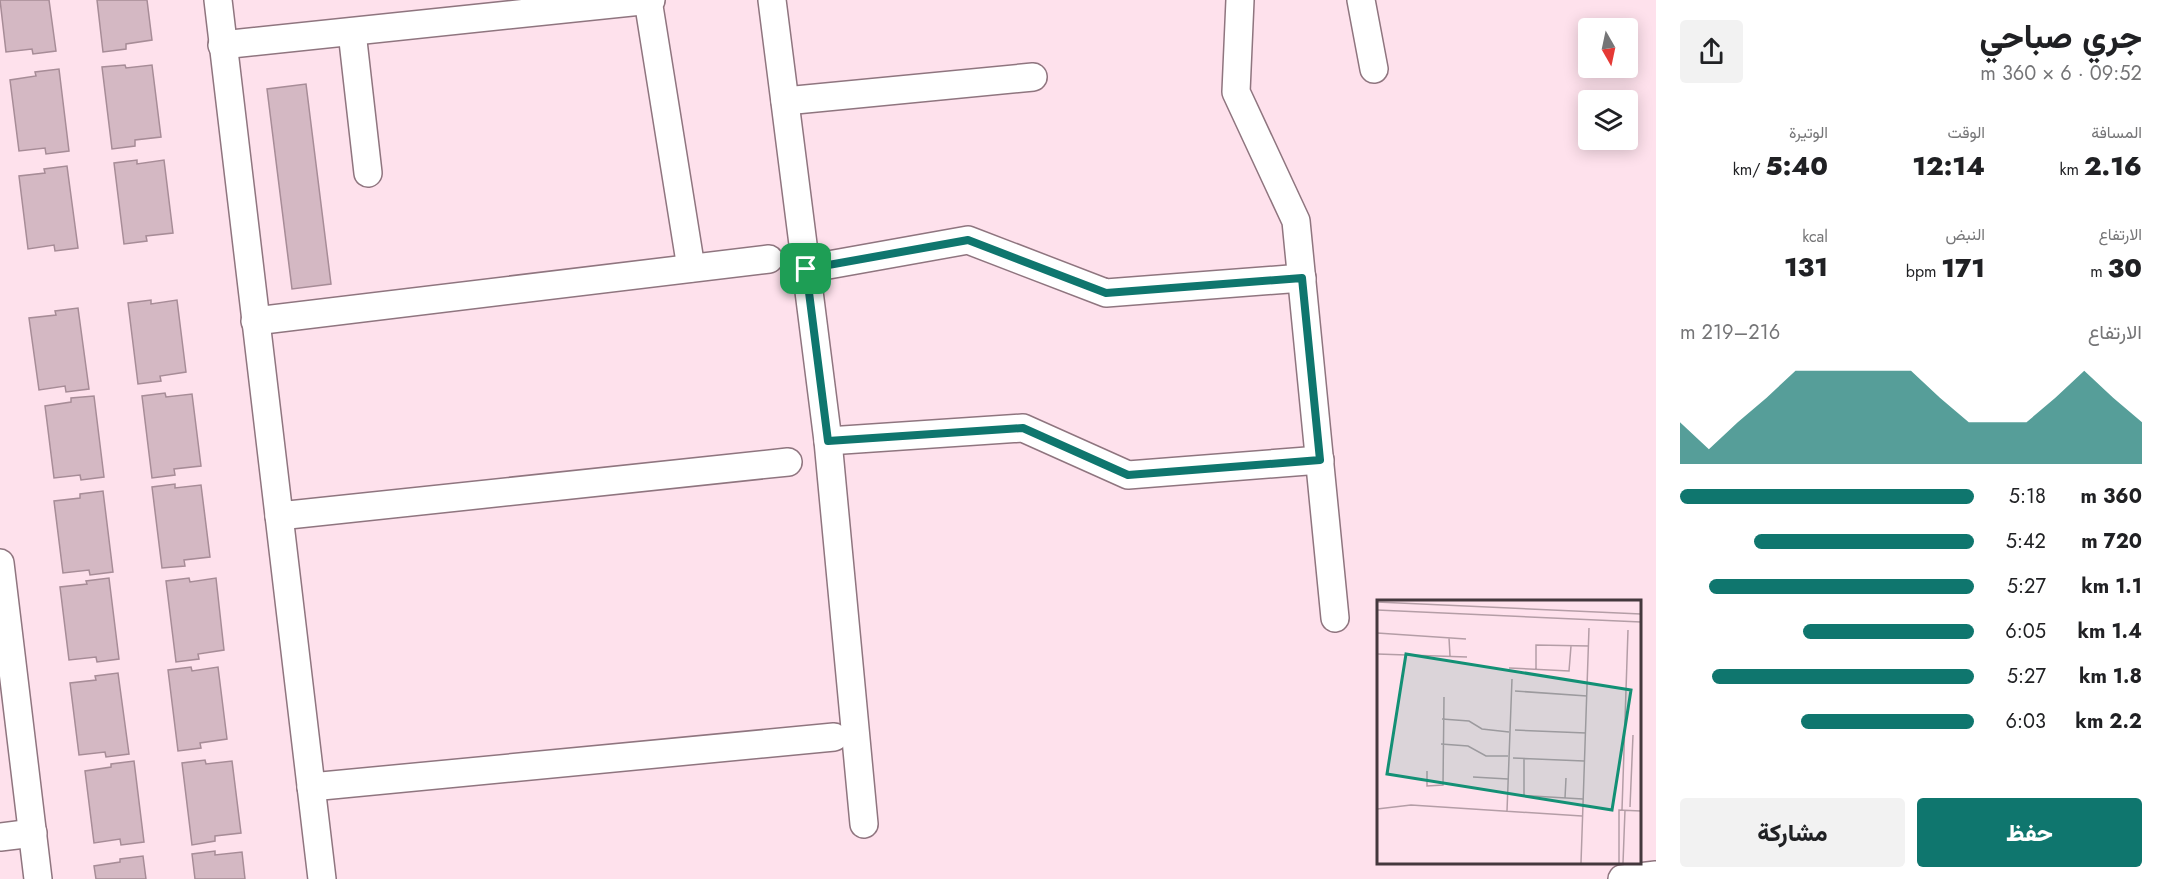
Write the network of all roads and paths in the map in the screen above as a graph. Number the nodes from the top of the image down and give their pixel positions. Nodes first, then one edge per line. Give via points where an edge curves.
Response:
1 (218, 0) edge
2 (649, 0) edge
3 (772, 0) edge
4 (1240, 0) edge
5 (1361, 0) edge
6 (352, 32) junction
7 (222, 45) junction
8 (1374, 69) dead end
9 (1033, 77) dead end
10 (785, 101) junction
11 (368, 173) dead end
12 (769, 259) dead end
13 (691, 268) junction
14 (806, 269) junction
15 (1302, 278) junction
16 (255, 321) junction
17 (828, 441) junction
18 (1320, 460) junction
19 (788, 462) dead end
20 (279, 516) junction
21 (0, 562) edge
22 (1335, 618) dead end
23 (834, 737) dead end
24 (311, 787) junction
25 (864, 824) dead end
26 (33, 833) junction
27 (0, 837) edge
28 (1656, 875) edge
29 (38, 879) edge
30 (322, 879) edge
31 (1622, 879) edge

1 - 7 street
2 - 6 street
2 - 13 street
3 - 10 street
4 - 15 street via 1236,92 1296,221
5 - 8 street
6 - 7 street
6 - 11 street
7 - 16 street
9 - 10 street
10 - 14 street
12 - 13 street
13 - 16 street
14 - 15 street via 968,240 1106,293
14 - 17 street
15 - 18 street
16 - 20 street
17 - 18 street via 1023,428 1128,475
17 - 25 street
18 - 22 street
19 - 20 street
20 - 24 street
21 - 26 street
23 - 24 street
24 - 30 street
26 - 27 street
26 - 29 street
28 - 31 street

